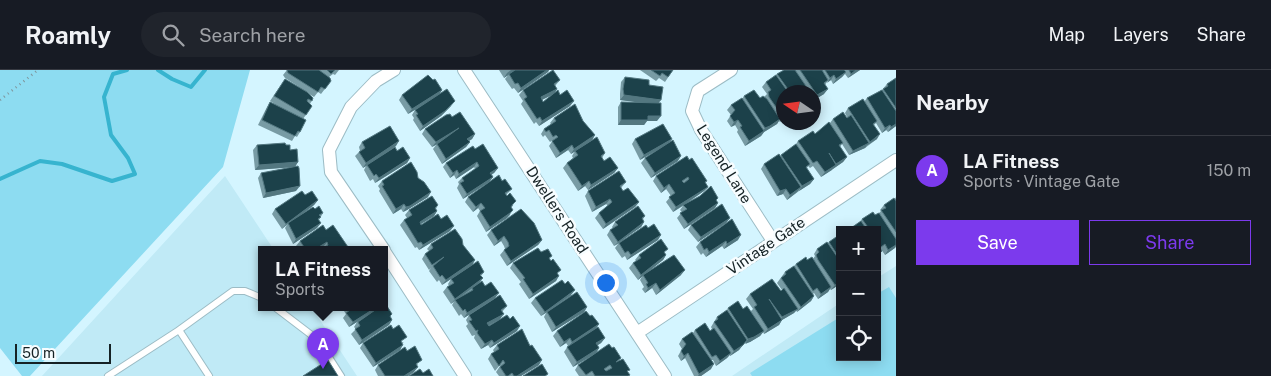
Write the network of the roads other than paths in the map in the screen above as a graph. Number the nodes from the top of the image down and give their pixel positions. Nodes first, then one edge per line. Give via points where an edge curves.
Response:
1 (394, 70) edge
2 (464, 70) edge
3 (730, 70) edge
4 (896, 160) edge
5 (774, 241) junction
6 (381, 246) edge
7 (388, 257) edge
8 (258, 296) edge
9 (280, 311) edge
10 (179, 330) junction
11 (637, 333) junction
12 (108, 376) edge
13 (209, 376) edge
14 (341, 376) edge
15 (465, 376) edge
16 (665, 376) edge

1 - 6 street via 376,81 351,108 329,150 331,172
2 - 11 street, Dwellers Road
3 - 5 street, Legend Lane via 698,91 692,111 701,130
4 - 5 street, Vintage Gate
5 - 11 street, Vintage Gate
7 - 15 street
8 - 10 lane via 245,291 233,291
9 - 14 lane via 318,340
10 - 12 lane
10 - 13 lane
11 - 16 street, Dwellers Road

